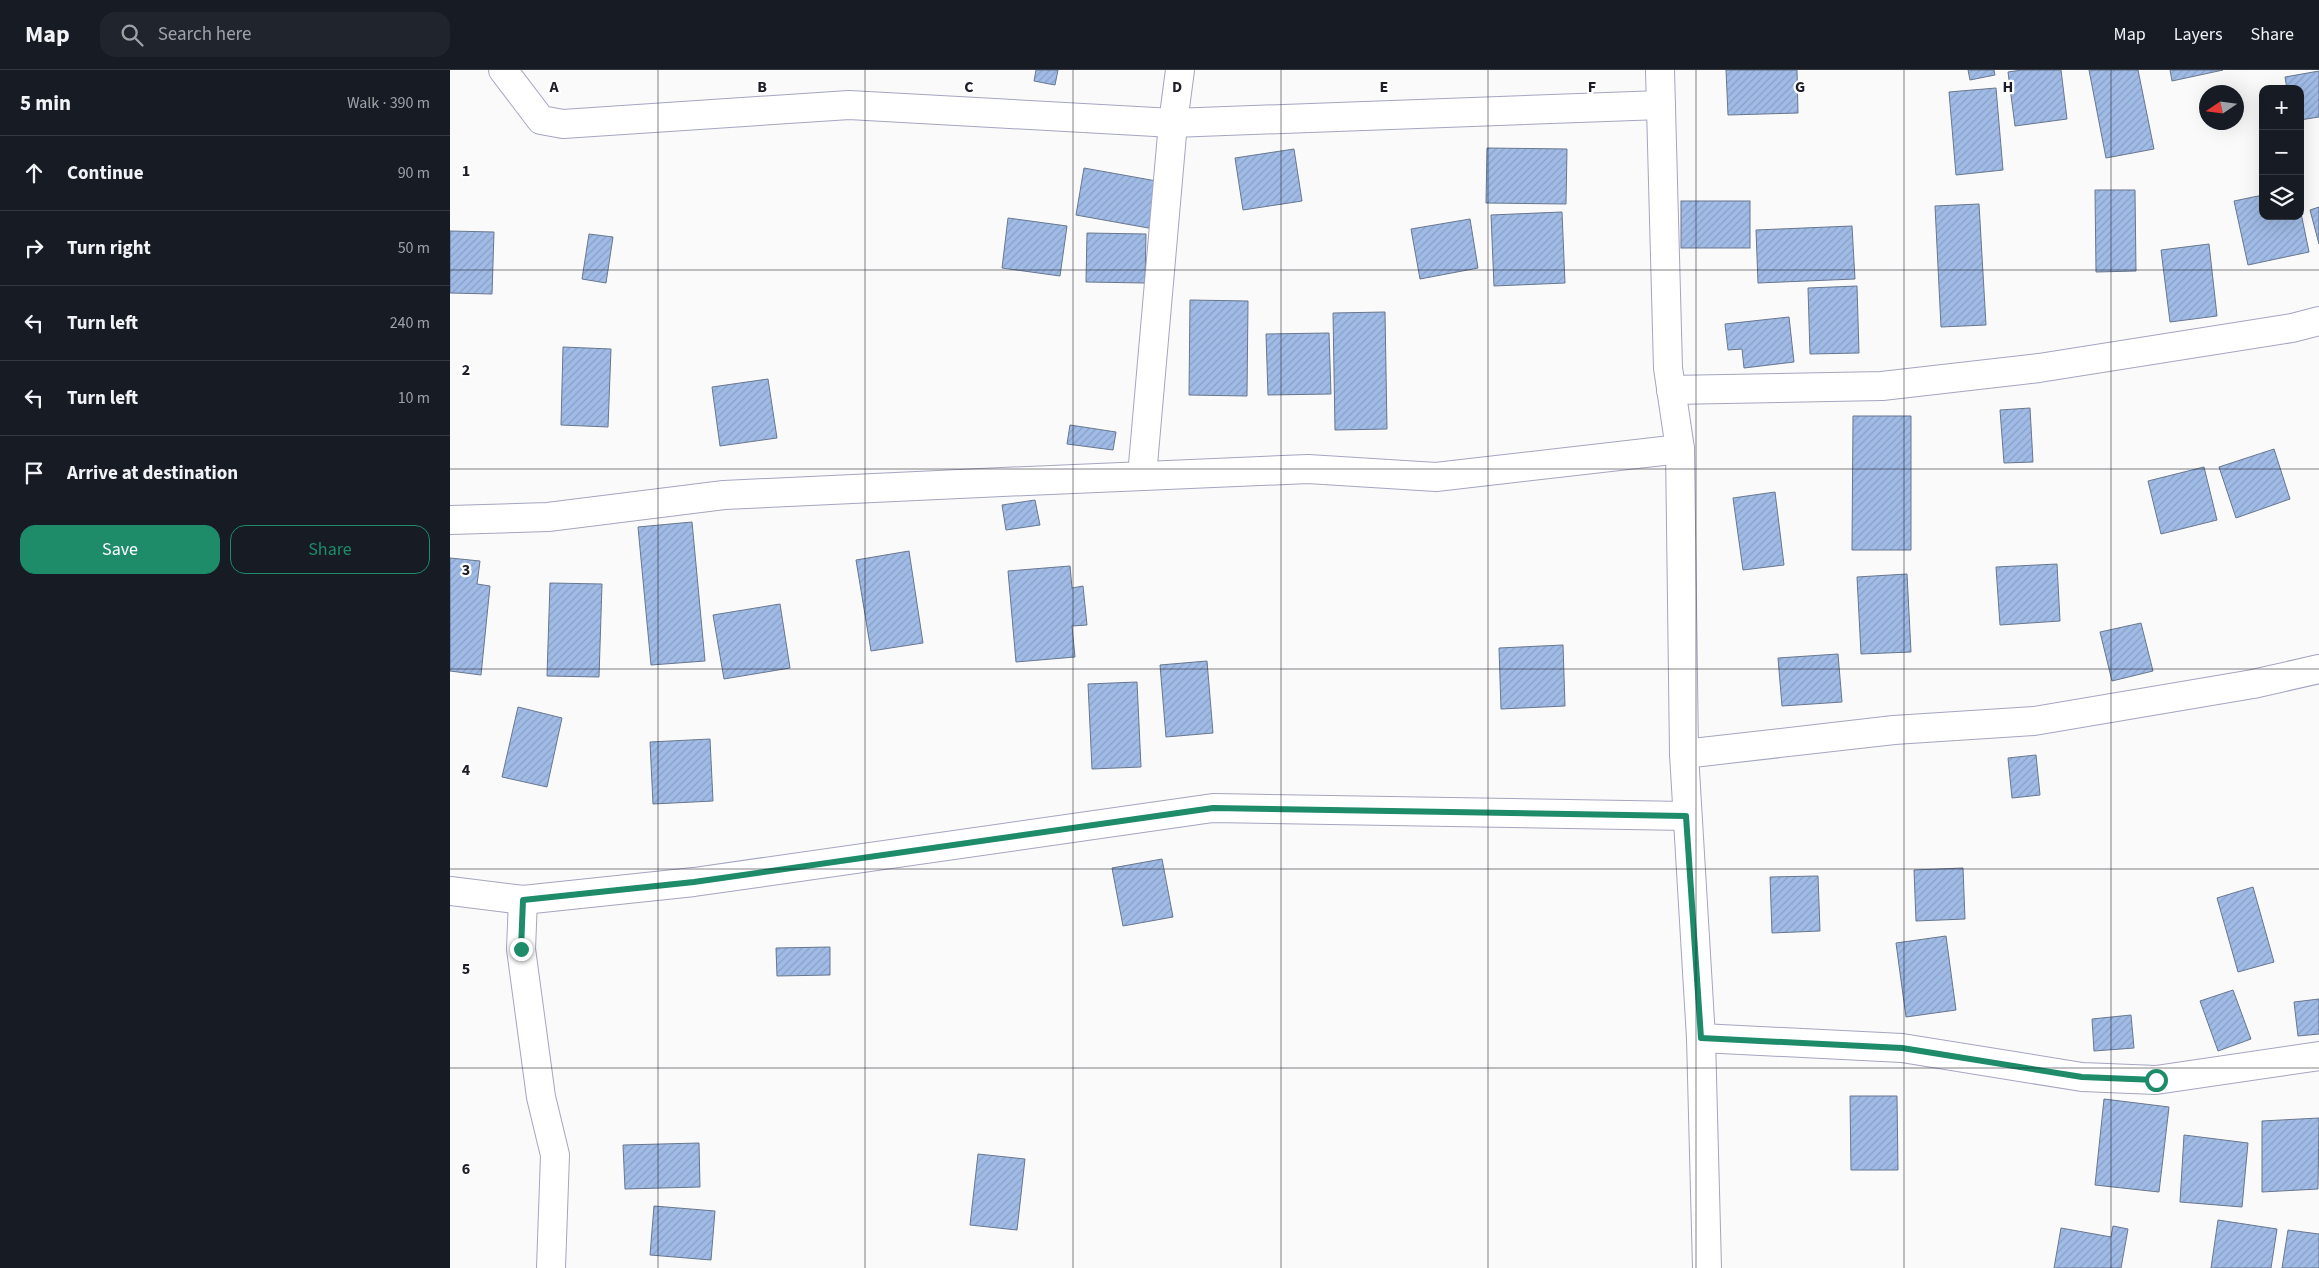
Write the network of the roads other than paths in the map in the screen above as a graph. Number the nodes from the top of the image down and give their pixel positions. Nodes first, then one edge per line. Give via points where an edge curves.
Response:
1 (503, 70) edge
2 (1180, 70) edge
3 (1660, 70) edge
4 (1661, 105) junction
5 (1173, 123) junction
6 (2319, 321) edge
7 (1671, 390) junction
8 (1680, 449) junction
9 (1142, 476) junction
10 (450, 520) edge
11 (2319, 669) edge
12 (1684, 754) junction
13 (1686, 816) junction
14 (450, 890) edge
15 (523, 900) junction
16 (1701, 1038) junction
17 (2319, 1056) edge
18 (551, 1268) edge
19 (1707, 1268) edge

1 - 5 street via 541,120 563,124 849,105
2 - 5 street
3 - 4 street
4 - 5 street
4 - 7 street
5 - 9 street
6 - 7 street via 2282,330 2040,368 1882,386
7 - 8 street
8 - 9 street via 1436,477 1308,469
8 - 12 street
9 - 10 street via 724,495 548,518
11 - 12 street via 2253,684 2034,721 1894,730
12 - 13 street
13 - 15 street via 1213,808 694,882
13 - 16 street
14 - 15 street
15 - 18 street via 521,949 541,1097 555,1155
16 - 17 street via 1902,1048 2082,1077 2156,1080
16 - 19 street

